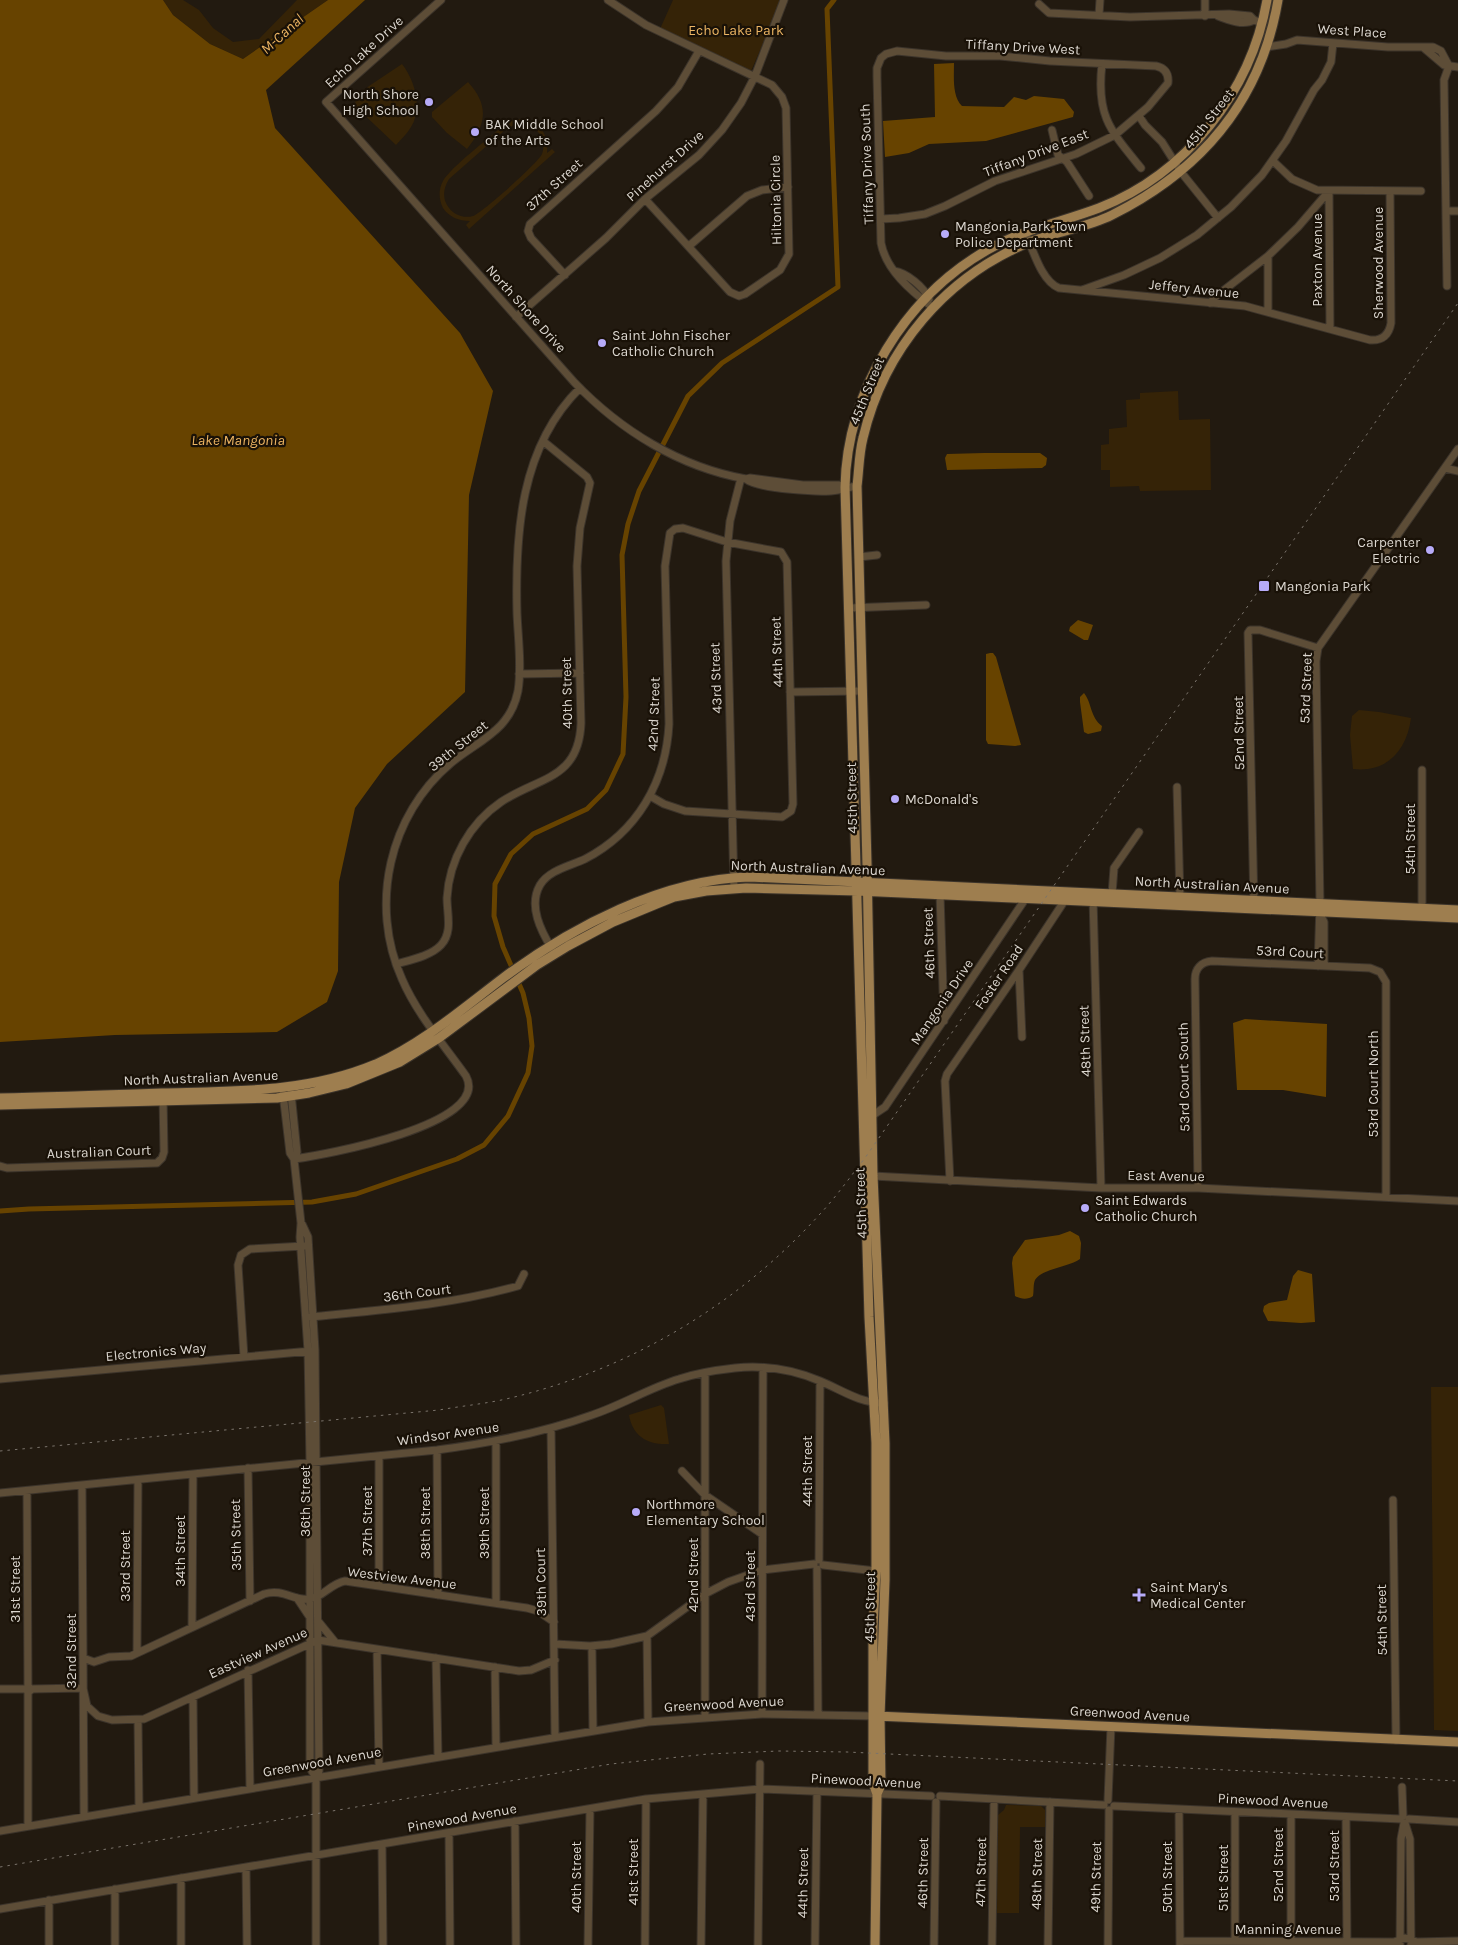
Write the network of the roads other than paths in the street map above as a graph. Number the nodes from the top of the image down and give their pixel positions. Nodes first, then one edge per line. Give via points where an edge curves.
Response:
1 (441, 0) edge
2 (608, 0) edge
3 (784, 0) edge
4 (1100, 0) edge
5 (1205, 0) edge
6 (1267, 0) edge
7 (1278, 0) edge
8 (1039, 4) dead end
9 (1099, 15) junction
10 (1205, 16) junction
11 (1258, 22) junction
12 (1269, 41) junction
13 (1333, 43) junction
14 (1426, 49) junction
15 (700, 51) junction
16 (884, 56) joint
17 (1102, 64) junction
18 (1449, 66) junction
19 (1458, 67) edge
20 (1162, 68) joint
21 (755, 76) junction
22 (326, 102) joint
23 (1139, 116) junction
24 (1052, 130) dead end
25 (1115, 136) junction
26 (1061, 158) junction
27 (1273, 160) junction
28 (1175, 163) junction
29 (1141, 168) dead end
30 (1181, 172) junction
31 (788, 187) junction
32 (1329, 191) junction
33 (1390, 191) junction
34 (1421, 191) dead end
35 (1089, 196) dead end
36 (645, 199) junction
37 (1446, 211) junction
38 (1458, 211) edge
39 (1218, 218) junction
40 (881, 219) junction
41 (1025, 232) junction
42 (1029, 242) junction
43 (689, 246) junction
44 (1268, 256) junction
45 (565, 275) junction
46 (1447, 286) dead end
47 (1082, 290) junction
48 (926, 298) junction
49 (1210, 303) junction
50 (932, 307) junction
51 (1268, 312) junction
52 (516, 317) junction
53 (1330, 329) junction
54 (1387, 334) joint
55 (580, 388) junction
56 (543, 441) junction
57 (1458, 449) edge
58 (1444, 468) junction
59 (1458, 471) edge
60 (743, 479) junction
61 (773, 481) junction
62 (857, 486) junction
63 (845, 488) junction
64 (788, 489) junction
65 (727, 542) junction
66 (876, 555) dead end
67 (859, 557) junction
68 (926, 606) dead end
69 (861, 607) junction
70 (849, 608) junction
71 (1318, 648) junction
72 (580, 673) junction
73 (519, 674) junction
74 (852, 691) junction
75 (863, 691) junction
76 (790, 692) junction
77 (1422, 770) dead end
78 (1177, 787) dead end
79 (650, 796) junction
80 (732, 814) junction
81 (1139, 832) dead end
82 (734, 878) junction
83 (857, 887) junction
84 (867, 887) junction
85 (734, 888) junction
86 (940, 894) junction
87 (1112, 894) junction
88 (1068, 896) junction
89 (1093, 897) junction
90 (1180, 897) junction
91 (1026, 898) junction
92 (1157, 900) junction
93 (1254, 905) junction
94 (1320, 908) junction
95 (1422, 908) junction
96 (1458, 910) edge
97 (1458, 918) edge
98 (553, 950) junction
99 (396, 964) junction
100 (1321, 966) junction
101 (1199, 967) joint
102 (1019, 970) junction
103 (1380, 972) joint
104 (944, 1022) junction
105 (437, 1034) junction
106 (1022, 1037) dead end
107 (287, 1092) junction
108 (163, 1097) junction
109 (0, 1098) edge
110 (0, 1105) edge
111 (872, 1115) junction
112 (294, 1159) junction
113 (0, 1166) edge
114 (873, 1176) junction
115 (950, 1181) junction
116 (1101, 1188) junction
117 (1198, 1188) junction
118 (1386, 1197) junction
119 (1458, 1201) edge
120 (305, 1246) junction
121 (524, 1274) dead end
122 (310, 1317) junction
123 (311, 1351) junction
124 (244, 1357) junction
125 (763, 1368) junction
126 (705, 1373) junction
127 (0, 1379) edge
128 (820, 1381) junction
129 (879, 1403) junction
130 (551, 1428) junction
131 (496, 1442) junction
132 (437, 1450) junction
133 (379, 1456) junction
134 (314, 1462) junction
135 (248, 1468) junction
136 (682, 1471) dead end
137 (193, 1474) junction
138 (138, 1480) junction
139 (82, 1486) junction
140 (27, 1490) junction
141 (0, 1493) edge
142 (705, 1495) junction
143 (1393, 1500) dead end
144 (762, 1534) junction
145 (818, 1565) junction
146 (762, 1570) junction
147 (876, 1571) junction
148 (318, 1577) junction
149 (379, 1585) junction
150 (331, 1586) junction
151 (705, 1594) junction
152 (438, 1595) junction
153 (318, 1596) junction
154 (296, 1598) junction
155 (309, 1599) junction
156 (250, 1601) junction
157 (496, 1604) junction
158 (309, 1617) junction
159 (318, 1621) junction
160 (554, 1622) junction
161 (192, 1627) junction
162 (647, 1636) junction
163 (318, 1640) junction
164 (309, 1642) junction
165 (335, 1642) junction
166 (555, 1644) junction
167 (295, 1650) junction
168 (377, 1650) junction
169 (592, 1651) dead end
170 (137, 1653) junction
171 (83, 1658) junction
172 (436, 1658) junction
173 (309, 1660) junction
174 (555, 1660) junction
175 (496, 1667) junction
176 (248, 1670) junction
177 (83, 1688) junction
178 (0, 1689) edge
179 (28, 1689) junction
180 (193, 1697) junction
181 (762, 1714) junction
182 (818, 1714) junction
183 (876, 1716) junction
184 (705, 1717) junction
185 (138, 1720) junction
186 (648, 1722) junction
187 (1111, 1726) junction
188 (593, 1730) junction
189 (555, 1736) junction
190 (1396, 1740) junction
191 (1458, 1742) edge
192 (496, 1746) junction
193 (438, 1756) junction
194 (760, 1764) dead end
195 (379, 1766) junction
196 (316, 1778) junction
197 (1402, 1787) dead end
198 (250, 1788) junction
199 (760, 1789) junction
200 (816, 1791) junction
201 (703, 1794) junction
202 (877, 1794) junction
203 (194, 1798) junction
204 (936, 1798) junction
205 (646, 1799) junction
206 (994, 1800) junction
207 (1050, 1802) junction
208 (1109, 1805) junction
209 (139, 1807) junction
210 (590, 1809) junction
211 (1179, 1809) junction
212 (1235, 1812) junction
213 (1291, 1814) junction
214 (84, 1816) junction
215 (1346, 1817) junction
216 (1404, 1820) junction
217 (515, 1821) junction
218 (1458, 1822) edge
219 (28, 1826) junction
220 (0, 1831) edge
221 (448, 1833) junction
222 (382, 1844) junction
223 (316, 1855) junction
224 (246, 1867) junction
225 (181, 1878) junction
226 (115, 1889) junction
227 (49, 1900) junction
228 (0, 1909) edge
229 (1458, 1941) edge
230 (1399, 1942) edge
231 (1412, 1942) edge
232 (1180, 1943) edge
233 (1235, 1943) edge
234 (1291, 1943) edge
235 (1347, 1943) edge
236 (49, 1945) edge
237 (115, 1945) edge
238 (181, 1945) edge
239 (247, 1945) edge
240 (316, 1945) edge
241 (383, 1945) edge
242 (450, 1945) edge
243 (516, 1945) edge
244 (588, 1945) edge
245 (645, 1945) edge
246 (701, 1945) edge
247 (758, 1945) edge
248 (815, 1945) edge
249 (875, 1945) edge
250 (934, 1945) edge
251 (992, 1945) edge
252 (1048, 1945) edge
253 (1108, 1945) edge

1 - 22 street, Echo Lake Drive
2 - 15 street, Hiltonia Circle via 646,25
3 - 21 street, Pinehurst Drive
4 - 9 street
5 - 10 street
6 - 11 main road, 45th Street
7 - 12 main road, 45th Street
8 - 9 street via 1049,13
9 - 10 street
10 - 11 street
11 - 12 main road via 1268,30
11 - 28 main road, 45th Street via 1252,54 1236,86 1195,144
12 - 13 street, West Place via 1278,45 1296,40
12 - 30 main road, 45th Street via 1248,91 1228,122
13 - 14 street, West Place
13 - 27 street via 1331,62 1322,80
14 - 18 street via 1435,62
14 - 18 street, West Place via 1433,47 1441,51
15 - 21 street, Hiltonia Circle
15 - 45 street, 37th Street via 678,87 656,111 530,224 531,238
16 - 17 street, Tiffany Drive West via 897,51
16 - 40 street, Tiffany Drive South via 876,71
17 - 20 street, Tiffany Drive West
17 - 25 street via 1099,84 1104,115
18 - 19 street
18 - 37 street via 1444,80
20 - 23 street, Tiffany Drive East via 1168,76 1166,86
21 - 31 street, Hiltonia Circle via 775,88 785,104
21 - 36 street, Pinehurst Drive via 732,117 710,143
22 - 52 street, North Shore Drive
23 - 25 street, Tiffany Drive East
23 - 28 street
24 - 26 street
25 - 26 street, Tiffany Drive East
25 - 29 street
26 - 35 street
26 - 40 street, Tiffany Drive East via 995,181 925,214
27 - 32 street via 1284,173 1301,184
27 - 39 street via 1249,190
28 - 30 street
28 - 41 main road, 45th Street via 1115,201
30 - 39 street
30 - 42 main road, 45th Street via 1112,216
31 - 43 street via 762,190 748,196
31 - 43 street, Hiltonia Circle via 788,258 780,270 745,294 739,296 730,292
32 - 33 street
32 - 44 street
32 - 53 street, Paxton Avenue
33 - 34 street
33 - 54 street, Sherwood Avenue via 1391,323
36 - 43 street, Hiltonia Circle
36 - 45 street, Pinehurst Drive
37 - 38 street
37 - 46 street
39 - 47 street via 1160,258
40 - 48 street, Tiffany Drive South via 882,250 894,271 901,272
41 - 42 street, Jeffery Avenue
41 - 48 main road, 45th Street via 976,256
42 - 47 street, Jeffery Avenue via 1049,282 1059,288
42 - 50 main road, 45th Street via 983,266
44 - 49 street
44 - 51 street
45 - 52 street, Pinehurst Drive
47 - 49 street, Jeffery Avenue
48 - 50 street, Tiffany Drive South
48 - 63 main road, 45th Street via 904,321 872,378 850,442
49 - 51 street, Jeffery Avenue
50 - 62 main road, 45th Street via 899,350 879,391 863,440
51 - 53 street, Jeffery Avenue
52 - 55 street, North Shore Drive
53 - 54 street, Jeffery Avenue via 1374,340
55 - 56 street, 39th Street via 558,413
55 - 60 street, North Shore Drive via 620,423 668,453
56 - 72 street, 40th Street via 587,477 590,484 578,549
56 - 73 street, 39th Street via 525,494 518,530
57 - 58 street, 53rd Street
58 - 59 street
58 - 71 street, 53rd Street
60 - 61 street, North Shore Drive
60 - 64 street, North Shore Drive
60 - 65 street, 43rd Street
61 - 63 street, North Shore Drive
61 - 64 street
62 - 63 street, North Shore Drive
62 - 67 main road, 45th Street
63 - 64 street, North Shore Drive
63 - 70 main road, 45th Street
65 - 76 street, 44th Street via 784,554 787,562
65 - 79 street, 42nd Street via 679,528 672,530 668,538 665,566 668,738 662,768
65 - 80 street, 43rd Street
66 - 67 street
67 - 69 main road, 45th Street
68 - 69 street
69 - 70 street
69 - 75 main road, 45th Street
70 - 74 main road, 45th Street
71 - 93 street, 52nd Street via 1260,630 1248,633
71 - 94 street, 53rd Street
72 - 73 street
72 - 99 street, 40th Street via 581,731 572,758 555,775 500,802 475,825 457,856 450,876 447,898 449,927 444,941 434,951
73 - 99 street, 39th Street via 515,701 506,720 494,733 440,773 419,798 399,836 390,864 386,899 389,936
74 - 75 street
74 - 76 street
74 - 83 main road, 45th Street
75 - 84 main road, 45th Street
76 - 80 street, 44th Street via 793,808 782,817
77 - 95 street, 54th Street
78 - 90 street
79 - 80 street via 685,811
79 - 98 street, 42nd Street via 618,837 595,854 554,872 542,883 535,907
80 - 82 street, 43rd Street
81 - 87 street via 1114,868
82 - 83 main road, North Australian Avenue
82 - 85 street, 43rd Street
82 - 98 main road, North Australian Avenue via 663,893 594,922
83 - 84 main road, North Australian Avenue
83 - 85 main road, North Australian Avenue
83 - 129 main road, 45th Street via 869,1307
84 - 86 main road, North Australian Avenue
84 - 88 main road, North Australian Avenue
84 - 111 main road, 45th Street
85 - 98 main road, North Australian Avenue via 674,897
86 - 91 main road, North Australian Avenue
86 - 104 street, 46th Street
87 - 89 main road, North Australian Avenue
87 - 92 main road, North Australian Avenue
88 - 89 main road, North Australian Avenue
88 - 91 main road, North Australian Avenue
88 - 102 street, Foster Road
89 - 92 main road, North Australian Avenue
89 - 116 street, 48th Street
90 - 92 main road, North Australian Avenue
90 - 93 main road, North Australian Avenue
91 - 104 street, Mangonia Drive
92 - 93 main road, North Australian Avenue
93 - 94 main road, North Australian Avenue
94 - 95 main road, North Australian Avenue
94 - 97 main road, North Australian Avenue
94 - 100 street, 53rd Street via 1324,922
95 - 96 main road, North Australian Avenue
98 - 105 main road, North Australian Avenue
99 - 105 street, 39th Street via 408,992
100 - 101 street, 53rd Court via 1212,961
100 - 103 street, 53rd Court via 1370,968
101 - 117 street, 53rd Court South via 1195,977
102 - 106 street
102 - 115 street, Foster Road via 947,1074
103 - 118 street, 53rd Court North via 1386,982
104 - 111 street, Mangonia Drive via 885,1107
105 - 107 main road, North Australian Avenue via 360,1070
105 - 112 street via 469,1082 467,1095 456,1106 438,1119 383,1140 339,1152
107 - 108 main road, North Australian Avenue
107 - 112 street, 36th Street via 298,1152
108 - 109 main road, North Australian Avenue
108 - 110 main road, North Australian Avenue
108 - 113 street, Australian Court via 164,1152 157,1163
111 - 114 main road, 45th Street
112 - 120 street, 36th Street
114 - 115 street, East Avenue
114 - 129 main road, 45th Street
115 - 116 street, East Avenue
116 - 117 street, East Avenue
117 - 118 street, East Avenue
118 - 119 street, East Avenue
120 - 122 street, 36th Street
120 - 124 street via 250,1249 241,1255 238,1265
121 - 122 street, 36th Court via 518,1286 470,1298
122 - 123 street, 36th Street
123 - 124 street, Electronics Way
123 - 134 street, 36th Street
124 - 127 street, Electronics Way
125 - 126 street, Windsor Avenue
125 - 128 street, Windsor Avenue via 792,1372
125 - 144 street, 43rd Street
126 - 130 street, Windsor Avenue via 680,1379 610,1409
126 - 142 street, 42nd Street
128 - 129 street, Windsor Avenue via 861,1401
128 - 145 street, 44th Street
129 - 147 main road, 45th Street
129 - 183 main road, 45th Street via 885,1580
130 - 131 street, Windsor Avenue
130 - 160 street, 39th Court
131 - 132 street, Windsor Avenue
131 - 157 street, 39th Street
132 - 133 street, Windsor Avenue
132 - 152 street, 38th Street
133 - 134 street, Windsor Avenue
133 - 149 street, 37th Street
134 - 135 street, Windsor Avenue
134 - 148 street, 36th Street
134 - 155 street, 36th Street
135 - 137 street, Windsor Avenue
135 - 156 street, 35th Street
136 - 142 street
137 - 138 street, Windsor Avenue
137 - 161 street, 34th Street
138 - 139 street, Windsor Avenue
138 - 170 street, 33rd Street
139 - 140 street, Windsor Avenue
139 - 171 street, 32nd Street
140 - 141 street, Windsor Avenue
140 - 179 street, 31st Street
142 - 144 street
142 - 151 street, 42nd Street
143 - 190 street, 54th Street
144 - 146 street, 43rd Street
145 - 146 street
145 - 147 street
145 - 182 street, 44th Street
146 - 151 street
146 - 181 street, 43rd Street
147 - 183 main road, 45th Street via 873,1627
148 - 150 street
148 - 153 street, 36th Street
149 - 150 street, Westview Avenue via 345,1581
149 - 152 street, Westview Avenue
150 - 153 street, Westview Avenue
151 - 162 street
151 - 184 street, 42nd Street
152 - 157 street, Westview Avenue
153 - 155 street, Westview Avenue
153 - 159 street, 36th Street
154 - 155 street, Westview Avenue
154 - 156 street, Westview Avenue via 271,1592
154 - 158 street
155 - 158 street, 36th Street
156 - 161 street, Westview Avenue
157 - 160 street, Westview Avenue via 538,1611
158 - 164 street, 36th Street
159 - 163 street, 36th Street
159 - 165 street
160 - 166 street, 39th Court
161 - 170 street, Westview Avenue
162 - 166 street via 590,1646
162 - 186 street
163 - 164 street, Eastview Avenue
163 - 165 street, Eastview Avenue
163 - 196 street, 36th Street via 319,1771
164 - 167 street, Eastview Avenue
164 - 173 street, 36th Street
165 - 168 street, Eastview Avenue
166 - 174 street, 39th Court
167 - 173 street via 305,1653
167 - 176 street, Eastview Avenue
168 - 172 street, Eastview Avenue
168 - 195 street
169 - 188 street
170 - 171 street, Westview Avenue via 94,1662
171 - 177 street, 32nd Street
172 - 175 street, Eastview Avenue
172 - 193 street
173 - 196 street, 36th Street via 310,1768
174 - 175 street, Eastview Avenue via 528,1671
174 - 189 street, 39th Court
175 - 192 street
176 - 180 street, Eastview Avenue
176 - 198 street
177 - 179 street
177 - 185 street, Eastview Avenue via 87,1706 98,1716 108,1720
177 - 214 street, 32nd Street
178 - 179 street
179 - 219 street, 31st Street
180 - 185 street, Eastview Avenue
180 - 203 street
181 - 182 street, Greenwood Avenue
181 - 184 street, Greenwood Avenue
182 - 183 street, Greenwood Avenue
183 - 187 main road, Greenwood Avenue
183 - 202 main road, 45th Street via 873,1783
184 - 186 street, Greenwood Avenue
185 - 209 street
186 - 188 street, Greenwood Avenue
187 - 190 main road, Greenwood Avenue
187 - 208 street, 49th Street
188 - 189 street, Greenwood Avenue
189 - 192 street, Greenwood Avenue
190 - 191 main road, Greenwood Avenue
192 - 193 street, Greenwood Avenue
193 - 195 street, Greenwood Avenue
194 - 199 street
195 - 196 street, Greenwood Avenue
196 - 198 street, Greenwood Avenue
196 - 223 street, 36th Street
197 - 216 street
198 - 203 street, Greenwood Avenue
199 - 200 street, Pinewood Avenue
199 - 201 street, Pinewood Avenue
199 - 247 street
200 - 202 street, Pinewood Avenue
200 - 248 street, 44th Street
201 - 205 street, Pinewood Avenue
201 - 246 street
202 - 204 street, Pinewood Avenue
202 - 249 main road, 45th Street
203 - 209 street, Greenwood Avenue
204 - 206 street, Pinewood Avenue
204 - 250 street, 46th Street
205 - 210 street, Pinewood Avenue
205 - 245 street, 41st Street
206 - 207 street, Pinewood Avenue
206 - 251 street, 47th Street
207 - 208 street, Pinewood Avenue
207 - 252 street, 48th Street
208 - 211 street, Pinewood Avenue
208 - 253 street, 49th Street
209 - 214 street, Greenwood Avenue
210 - 217 street, Pinewood Avenue
210 - 244 street, 40th Street
211 - 212 street, Pinewood Avenue
211 - 232 street, 50th Street
212 - 213 street, Pinewood Avenue
212 - 233 street, 51st Street
213 - 215 street, Pinewood Avenue
213 - 234 street, 52nd Street
214 - 219 street, Greenwood Avenue
215 - 216 street, Pinewood Avenue
215 - 235 street, 53rd Street
216 - 218 street, Pinewood Avenue
216 - 230 street
216 - 231 street via 1410,1839
217 - 221 street, Pinewood Avenue
217 - 243 street
219 - 220 street, Greenwood Avenue
221 - 222 street, Pinewood Avenue
221 - 242 street
222 - 223 street, Pinewood Avenue
222 - 241 street
223 - 224 street, Pinewood Avenue
223 - 240 street, 36th Street
224 - 225 street, Pinewood Avenue
224 - 239 street
225 - 226 street, Pinewood Avenue
225 - 238 street
226 - 227 street, Pinewood Avenue
226 - 237 street
227 - 228 street, Pinewood Avenue
227 - 236 street
229 - 231 street, Manning Avenue
230 - 231 street, Manning Avenue
230 - 235 street, Manning Avenue
232 - 233 street, Manning Avenue
233 - 234 street, Manning Avenue
234 - 235 street, Manning Avenue

